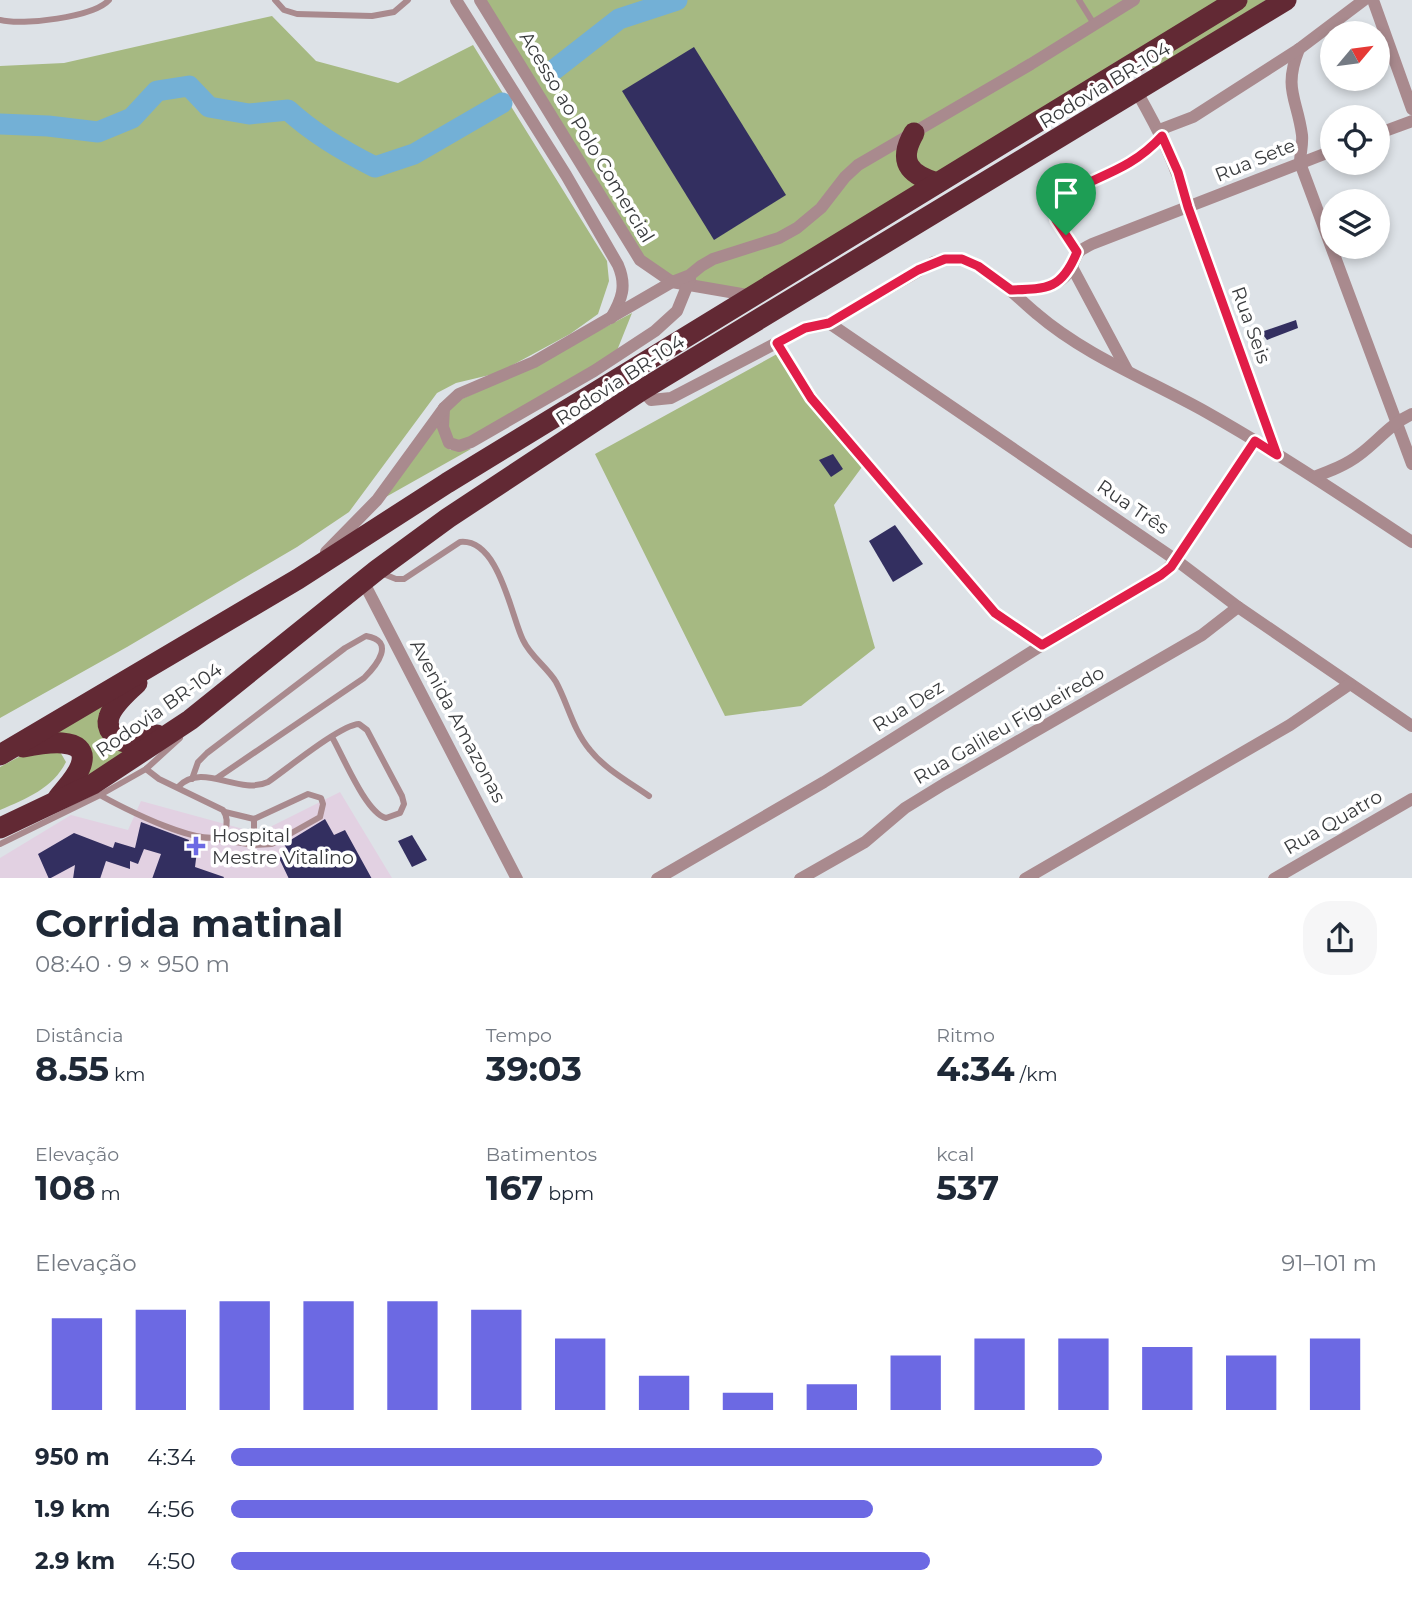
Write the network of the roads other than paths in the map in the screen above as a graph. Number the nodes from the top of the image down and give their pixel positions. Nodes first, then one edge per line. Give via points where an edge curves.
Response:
1 (109, 0) edge
2 (275, 0) edge
3 (408, 0) edge
4 (456, 0) edge
5 (480, 0) edge
6 (1079, 0) edge
7 (1134, 0) edge
8 (1237, 0) edge
9 (1286, 0) edge
10 (1364, 0) edge
11 (1373, 0) edge
12 (489, 13) junction
13 (0, 20) edge
14 (1094, 23) junction
15 (471, 24) junction
16 (1299, 49) junction
17 (1137, 92) junction
18 (1412, 108) edge
19 (1412, 121) edge
20 (1390, 129) edge
21 (914, 133) junction
22 (1160, 133) junction
23 (1320, 156) edge
24 (1300, 163) junction
25 (937, 183) junction
26 (1188, 207) junction
27 (1077, 252) junction
28 (1072, 267) junction
29 (689, 281) junction
30 (672, 282) junction
31 (1011, 290) junction
32 (754, 296) junction
33 (610, 319) junction
34 (829, 323) junction
35 (777, 343) junction
36 (1127, 370) junction
37 (642, 390) junction
38 (444, 408) junction
39 (1412, 414) edge
40 (1396, 421) junction
41 (1255, 441) junction
42 (1277, 455) junction
43 (1412, 464) edge
44 (1314, 477) junction
45 (1412, 542) edge
46 (1176, 560) junction
47 (370, 576) junction
48 (298, 579) junction
49 (1238, 607) junction
50 (1042, 645) junction
51 (158, 662) junction
52 (1350, 684) junction
53 (209, 706) junction
54 (190, 720) junction
55 (1412, 726) edge
56 (332, 737) junction
57 (5, 752) edge
58 (146, 769) junction
59 (217, 778) junction
60 (192, 779) junction
61 (178, 787) junction
62 (100, 795) junction
63 (649, 796) dead end
64 (1412, 799) edge
65 (52, 805) junction
66 (225, 812) junction
67 (254, 819) junction
68 (0, 828) edge
69 (217, 839) junction
70 (0, 844) edge
71 (254, 845) junction
72 (517, 878) edge
73 (657, 878) edge
74 (800, 878) edge
75 (1025, 878) edge
76 (1274, 878) edge

1 - 13 lane via 72,15
2 - 3 lane via 284,10 297,14 372,16 394,12
4 - 15 street, Acesso ao Polo Comercial
5 - 12 street, Acesso ao Polo Comercial
6 - 14 lane
7 - 14 street
8 - 25 highway, Rodovia BR-104
9 - 17 highway, Rodovia BR-104
10 - 16 street
11 - 18 street
12 - 15 street
12 - 30 street, Acesso ao Polo Comercial via 640,260
14 - 21 street
15 - 33 street, Acesso ao Polo Comercial via 618,265 624,289
16 - 22 street
16 - 24 street via 1290,90 1302,137
17 - 22 street, Rua Seis
17 - 37 highway, Rodovia BR-104
19 - 20 street
21 - 25 highway via 907,148 908,166 917,176
21 - 29 street via 849,172 821,208 797,228 713,259 701,265
22 - 26 street, Rua Seis
22 - 27 street via 1146,153 1129,165 1058,198 1053,205 1056,220
23 - 24 street, Rua Sete
24 - 26 street, Rua Sete
24 - 40 street
25 - 32 highway, Rodovia BR-104
26 - 27 street, Rua Sete
26 - 42 street, Rua Seis
27 - 28 street
28 - 31 street via 1051,285
28 - 36 street
29 - 30 street, Acesso ao Polo Comercial
29 - 32 street, Acesso ao Polo Comercial
29 - 38 street via 677,311 655,331 471,443 453,445 447,439
30 - 33 street
31 - 34 street via 978,266 953,258 934,262
31 - 36 street via 1056,330
32 - 48 highway, Rodovia BR-104
33 - 38 street via 534,362 459,394
34 - 35 street via 805,328
34 - 46 street, Rua Três
35 - 37 street via 671,398 651,400
35 - 50 street via 811,398 995,613
36 - 41 street
37 - 47 highway, Rodovia BR-104 via 476,498
38 - 48 street via 371,507
39 - 40 street
40 - 43 street
40 - 44 street via 1359,455
41 - 42 street
41 - 46 street, Rua Dez
42 - 44 street
44 - 45 street
46 - 49 street, Rua Três
46 - 50 street, Rua Dez via 1161,575
47 - 53 highway, Rodovia BR-104
47 - 63 lane via 399,580 460,542 479,548 502,579 525,643 555,681 585,744 600,761
47 - 72 street, Avenida Amazonas
48 - 51 highway, Rodovia BR-104
49 - 52 street, Rua Três
49 - 74 street, Rua Galileu Figueiredo via 1202,635 944,784 905,808 865,842
50 - 73 street, Rua Dez via 824,782
51 - 54 highway via 114,708 109,729 119,740 132,743
51 - 57 highway, Rodovia BR-104
52 - 55 street, Rua Três
52 - 75 street via 1290,724
53 - 54 highway, Rodovia BR-104
53 - 58 lane
54 - 65 highway, Rodovia BR-104 via 93,784
56 - 56 lane via 352,725 365,727 402,796 400,813 386,818 377,814
56 - 59 lane via 262,785 250,788
57 - 65 highway via 60,742 79,750 80,767
58 - 61 lane
58 - 62 lane
59 - 60 lane
59 - 60 lane via 364,678 378,664 382,649 378,641 366,636 345,648 207,753
60 - 61 lane
61 - 66 lane
62 - 69 lane via 142,818
62 - 70 lane
64 - 76 street, Rua Quatro
65 - 68 highway, Rodovia BR-104
66 - 67 lane
66 - 69 lane via 225,831
67 - 71 lane
67 - 71 lane via 308,794 323,804 316,820 272,844
69 - 71 lane

